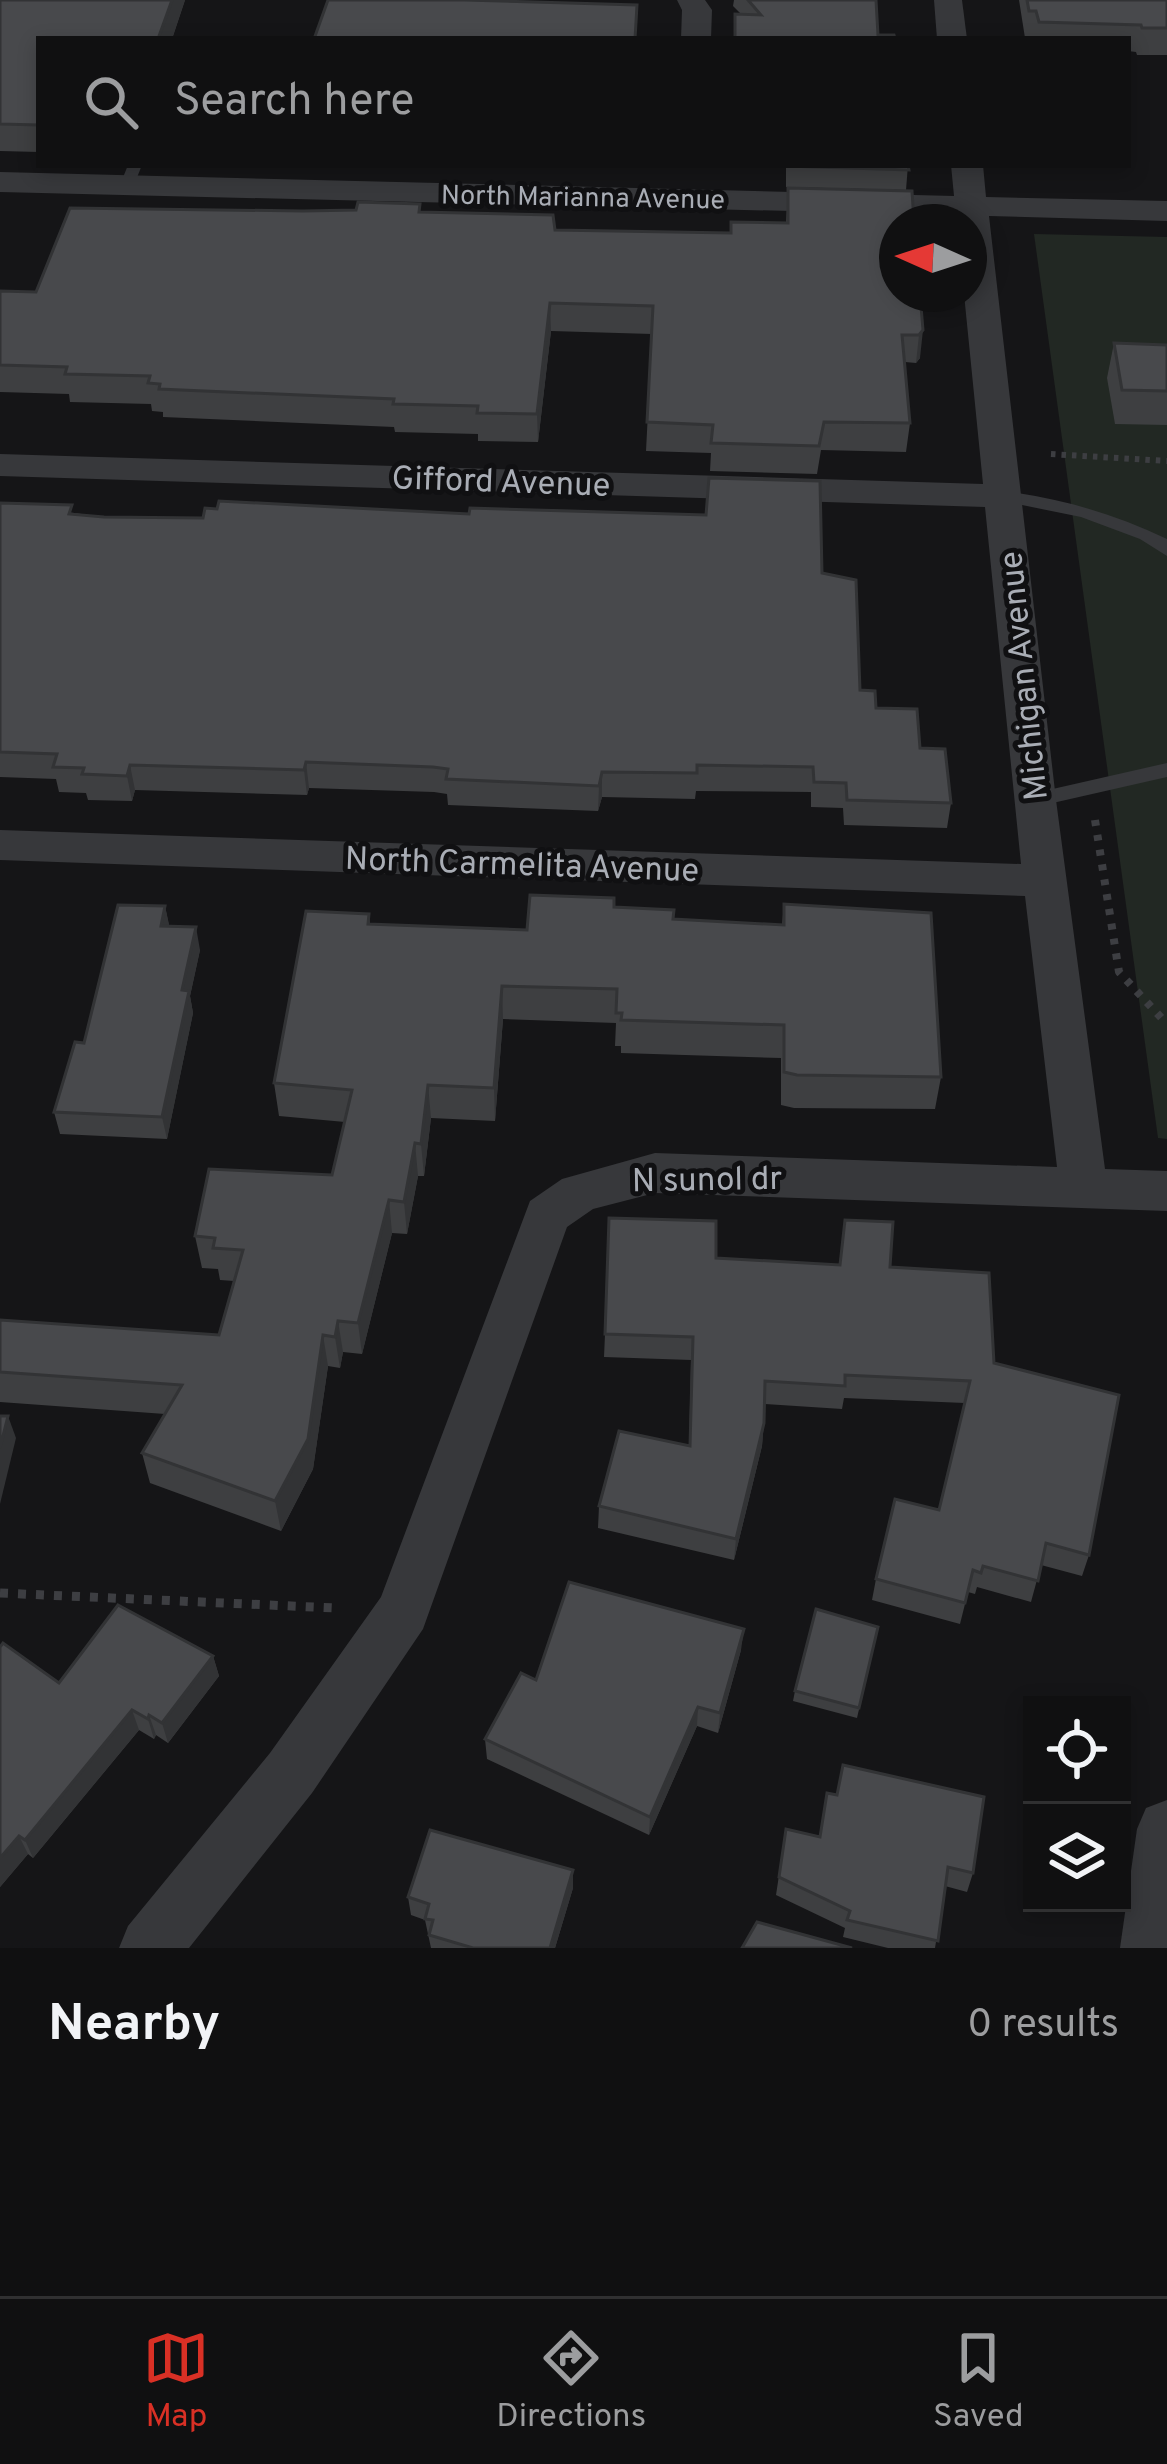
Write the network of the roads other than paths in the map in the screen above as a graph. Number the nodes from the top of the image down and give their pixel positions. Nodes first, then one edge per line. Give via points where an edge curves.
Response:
1 (691, 0) edge
2 (948, 0) edge
3 (696, 36) edge
4 (952, 36) edge
5 (693, 168) edge
6 (967, 168) edge
7 (131, 175) edge
8 (0, 182) edge
9 (692, 199) junction
10 (892, 204) edge
11 (972, 204) edge
12 (987, 206) edge
13 (1167, 211) edge
14 (983, 312) edge
15 (0, 465) edge
16 (1003, 496) junction
17 (1167, 550) edge
18 (1167, 770) edge
19 (1035, 800) junction
20 (0, 845) edge
21 (1044, 881) junction
22 (1083, 1186) junction
23 (1167, 1191) edge
24 (1167, 1829) edge
25 (150, 1948) edge
26 (1151, 1948) edge

1 - 3 street
2 - 4 street
5 - 9 street
6 - 11 street, Michigan Avenue
7 - 8 street, North Marianna Avenue
7 - 9 street, North Marianna Avenue
9 - 10 street, North Marianna Avenue
12 - 13 street, North Marianna Avenue
14 - 16 street, Michigan Avenue
15 - 16 street, Gifford Avenue
16 - 17 lane via 1088,511
16 - 19 street, Michigan Avenue
18 - 19 lane
19 - 21 street, Michigan Avenue
20 - 21 street, North Carmelita Avenue
21 - 22 street, Michigan Avenue
22 - 23 street, N sunol dr
22 - 25 street, N sunol dr via 655,1173 579,1193 548,1214 404,1612 291,1773
24 - 26 street

